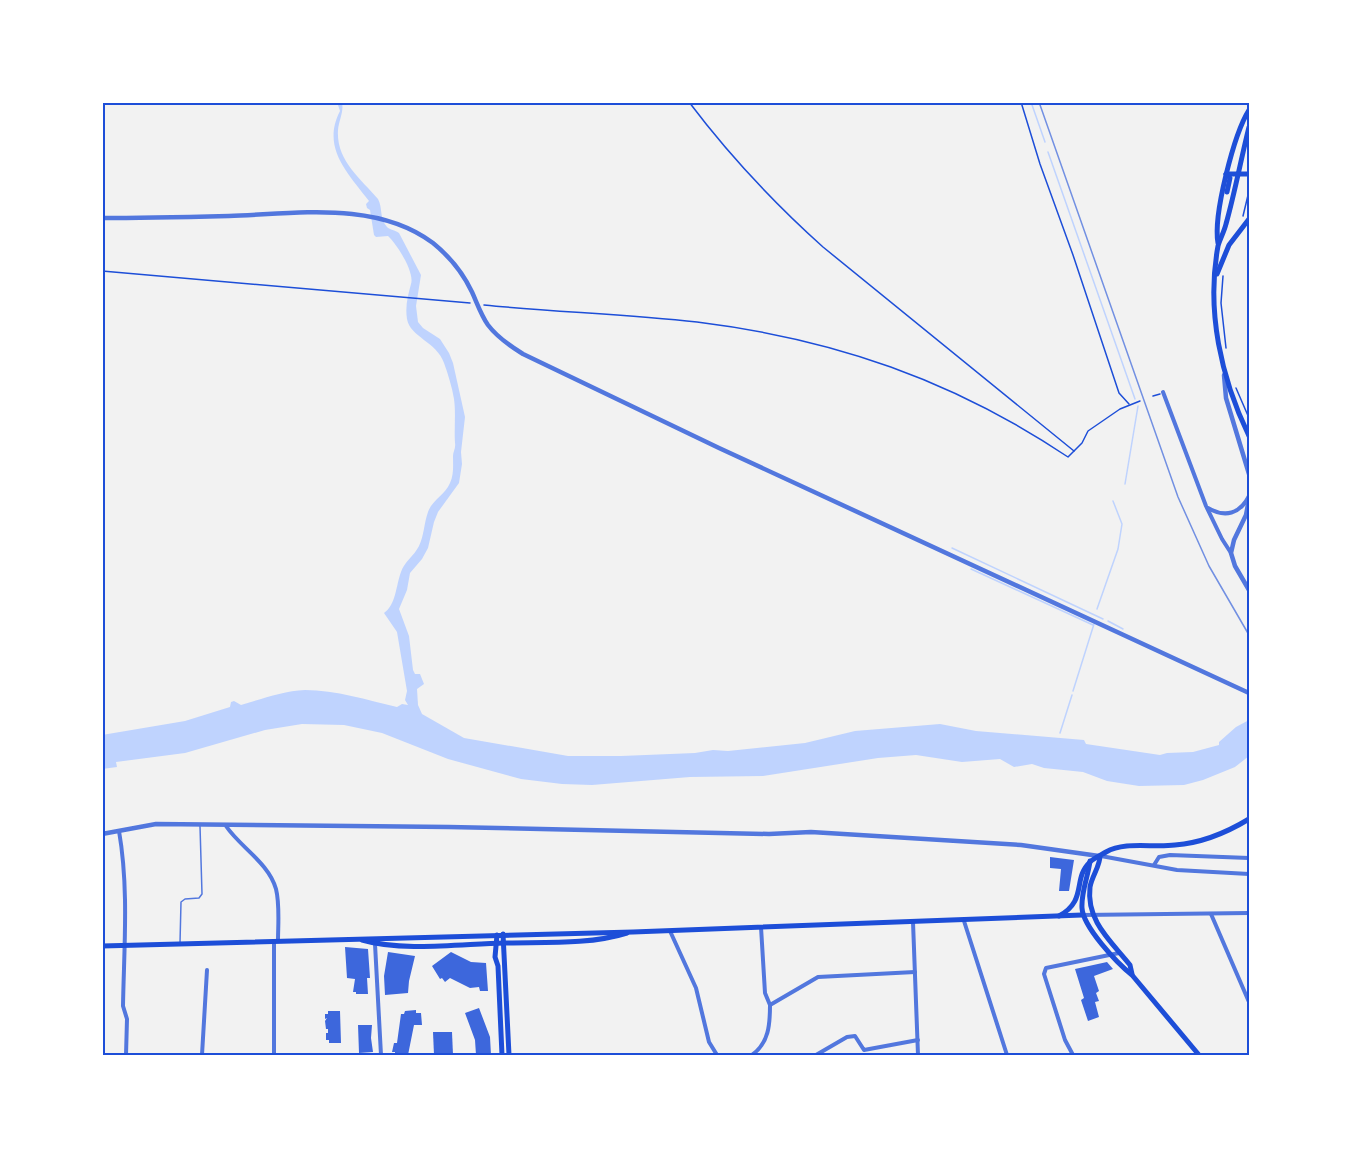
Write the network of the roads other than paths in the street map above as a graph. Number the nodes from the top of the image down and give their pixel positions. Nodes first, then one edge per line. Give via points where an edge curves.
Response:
1 (1249, 110) edge
2 (1249, 127) edge
3 (1226, 174) junction
4 (1238, 174) junction
5 (1249, 174) edge
6 (102, 218) edge
7 (1247, 219) edge
8 (1225, 225) junction
9 (1218, 244) junction
10 (1214, 284) junction
11 (1224, 372) junction
12 (1163, 392) dead end
13 (1249, 436) edge
14 (1249, 474) edge
15 (1249, 497) edge
16 (1206, 506) junction
17 (1231, 553) junction
18 (1249, 590) edge
19 (1249, 693) edge
20 (1249, 819) edge
21 (200, 826) junction
22 (226, 826) junction
23 (119, 831) junction
24 (102, 834) edge
25 (1100, 856) junction
26 (1249, 858) edge
27 (1090, 861) junction
28 (1154, 866) junction
29 (1249, 874) edge
30 (1249, 913) edge
31 (1092, 914) junction
32 (1082, 915) junction
33 (1211, 915) junction
34 (1058, 917) junction
35 (964, 921) junction
36 (913, 922) junction
37 (761, 927) junction
38 (670, 930) junction
39 (633, 932) junction
40 (500, 934) junction
41 (360, 940) junction
42 (276, 941) junction
43 (500, 943) junction
44 (180, 944) junction
45 (375, 944) junction
46 (124, 945) junction
47 (102, 946) edge
48 (1120, 953) junction
49 (1112, 954) junction
50 (207, 970) dead end
51 (915, 972) junction
52 (1132, 975) junction
53 (502, 994) junction
54 (1249, 1002) edge
55 (770, 1005) junction
56 (918, 1040) junction
57 (126, 1055) edge
58 (202, 1055) edge
59 (274, 1055) edge
60 (381, 1055) edge
61 (502, 1055) edge
62 (509, 1055) edge
63 (717, 1055) edge
64 (752, 1055) edge
65 (816, 1055) edge
66 (918, 1055) edge
67 (1007, 1055) edge
68 (1073, 1055) edge
69 (1199, 1055) edge

1 - 3 main road
2 - 4 main road
3 - 4 main road
3 - 8 main road via 1230,178 1223,206
3 - 9 main road via 1216,231
4 - 5 main road
4 - 8 main road
6 - 19 street via 337,212 385,221 418,233 448,256 496,335 523,354
7 - 10 main road via 1229,245
8 - 9 main road
9 - 10 main road
10 - 11 main road via 1216,332
11 - 13 main road
11 - 14 street via 1226,398
12 - 16 street
15 - 16 street via 1234,513 1219,513
15 - 17 street
16 - 17 street
17 - 18 street
20 - 25 main road via 1204,839 1175,845 1124,846
21 - 22 street
21 - 23 street via 156,824
21 - 44 lane via 202,894 181,902
22 - 25 street via 769,834 811,831 1021,845
22 - 42 street via 274,882
23 - 24 street
23 - 46 street
25 - 27 main road
25 - 28 street
25 - 31 main road via 1090,886
26 - 28 street via 1170,855 1159,857
27 - 32 main road
27 - 34 main road via 1075,904
28 - 29 street
30 - 33 street
31 - 32 street
31 - 33 street
31 - 48 main road
32 - 34 main road
32 - 49 main road
33 - 54 street
34 - 35 main road
35 - 36 main road
35 - 67 street
36 - 37 main road
36 - 51 street
37 - 38 main road
37 - 55 street via 765,993
38 - 39 main road
38 - 63 street via 696,988 709,1042
39 - 40 main road
39 - 43 main road via 596,939
40 - 41 main road
40 - 43 main road
41 - 42 main road
41 - 45 main road
42 - 44 main road
42 - 59 street
43 - 45 main road
43 - 53 main road
43 - 53 main road via 495,957
44 - 46 main road
45 - 60 street
46 - 47 main road
46 - 57 street
48 - 49 street
48 - 52 main road via 1130,965
49 - 52 main road
49 - 68 street via 1044,970
50 - 58 street
51 - 55 street via 818,977
51 - 56 street
52 - 69 main road
53 - 61 main road
53 - 62 main road
55 - 64 street via 765,1041
56 - 65 street via 864,1050 855,1036 848,1037
56 - 66 street

